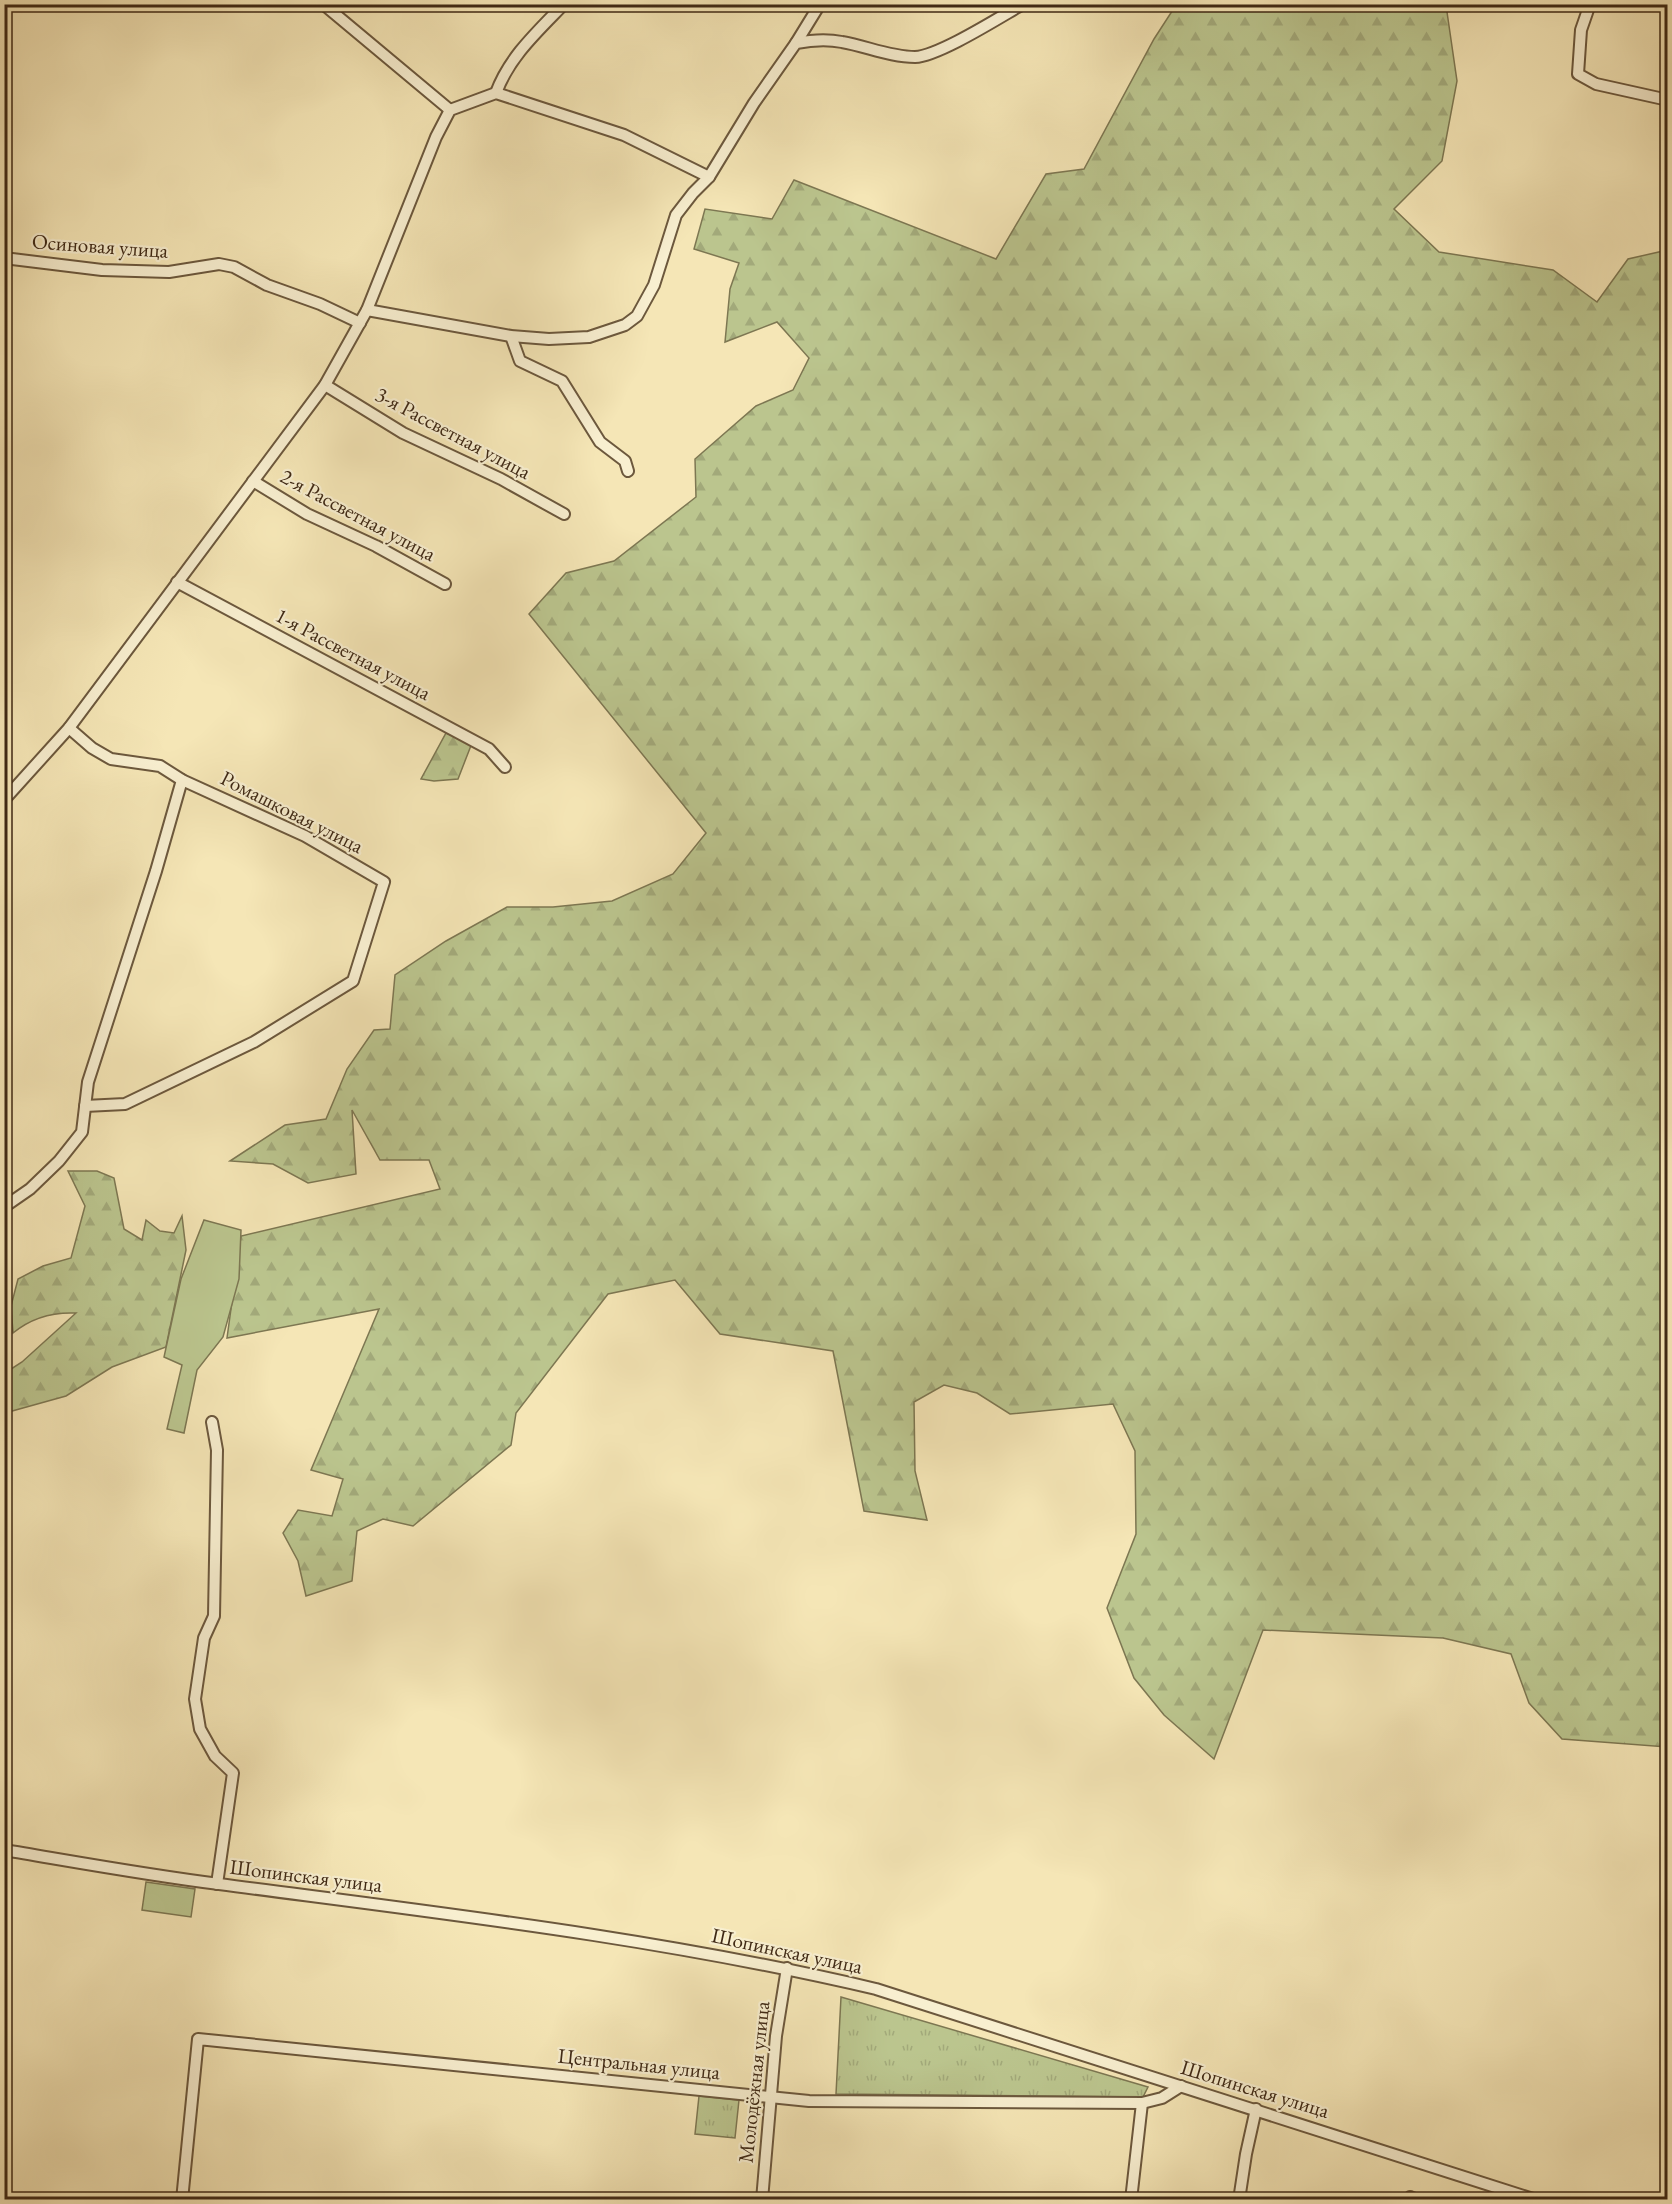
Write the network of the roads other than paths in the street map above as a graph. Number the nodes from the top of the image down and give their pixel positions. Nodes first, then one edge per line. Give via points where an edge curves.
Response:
1 (323, 4) edge
2 (564, 4) edge
3 (820, 4) edge
4 (1023, 4) edge
5 (1590, 4) edge
6 (796, 43) junction
7 (496, 93) junction
8 (1668, 100) edge
9 (450, 111) junction
10 (709, 177) junction
11 (4, 258) edge
12 (367, 310) junction
13 (360, 323) junction
14 (511, 336) junction
15 (325, 385) junction
16 (628, 471) dead end
17 (253, 481) junction
18 (564, 514) dead end
19 (177, 582) junction
20 (445, 584) dead end
21 (69, 729) junction
22 (506, 767) dead end
23 (182, 780) junction
24 (4, 800) edge
25 (85, 1106) junction
26 (4, 1207) edge
27 (212, 1422) dead end
28 (4, 1632) edge
29 (4, 1695) edge
30 (4, 1850) edge
31 (217, 1884) junction
32 (787, 1968) junction
33 (1181, 2086) junction
34 (771, 2098) junction
35 (1142, 2103) junction
36 (1256, 2109) junction
37 (182, 2199) edge
38 (762, 2199) edge
39 (1131, 2199) edge
40 (1239, 2199) edge
41 (1409, 2199) edge
42 (1417, 2199) edge
43 (1536, 2199) edge

1 - 9 street
2 - 7 street via 520,50
3 - 6 street
4 - 6 street via 950,45 917,57 843,42
5 - 8 street via 1581,30 1578,74 1596,84
6 - 10 street
7 - 9 street
7 - 10 street via 624,135
9 - 12 street
10 - 14 street via 676,215 654,285 637,316 616,329 579,337
11 - 13 street, Осиновая улица via 102,270 169,272 219,264 234,267 267,285
12 - 13 street
12 - 14 street
13 - 15 street
14 - 16 street via 520,361 562,381 600,442 625,461
15 - 17 street
15 - 18 street, 3-я Рассветная улица via 403,433
17 - 19 street
17 - 20 street, 2-я Рассветная улица via 307,514
19 - 21 street
19 - 22 street, 1-я Рассветная улица via 489,749
21 - 23 street, Ромашковая улица via 111,759 160,766
21 - 24 street
23 - 25 street via 88,1082
23 - 25 street, Ромашковая улица via 305,836 384,882 353,981 254,1042 125,1104
25 - 26 street via 82,1132 65,1154 30,1189
27 - 31 street via 217,1450 214,1616 204,1638 195,1699 200,1729 215,1756 233,1773
28 - 29 street
30 - 31 street, Шопинская улица
31 - 32 street, Шопинская улица via 526,1924
32 - 33 street, Шопинская улица via 876,1989
32 - 34 street, Молодёжная улица
33 - 35 street, Центральная улица via 1162,2098
33 - 36 street, Шопинская улица
34 - 35 street, Центральная улица
34 - 37 street, Центральная улица via 198,2039
34 - 38 street, Молодёжная улица
35 - 39 street
36 - 40 street
36 - 43 street, Шопинская улица
41 - 42 street

